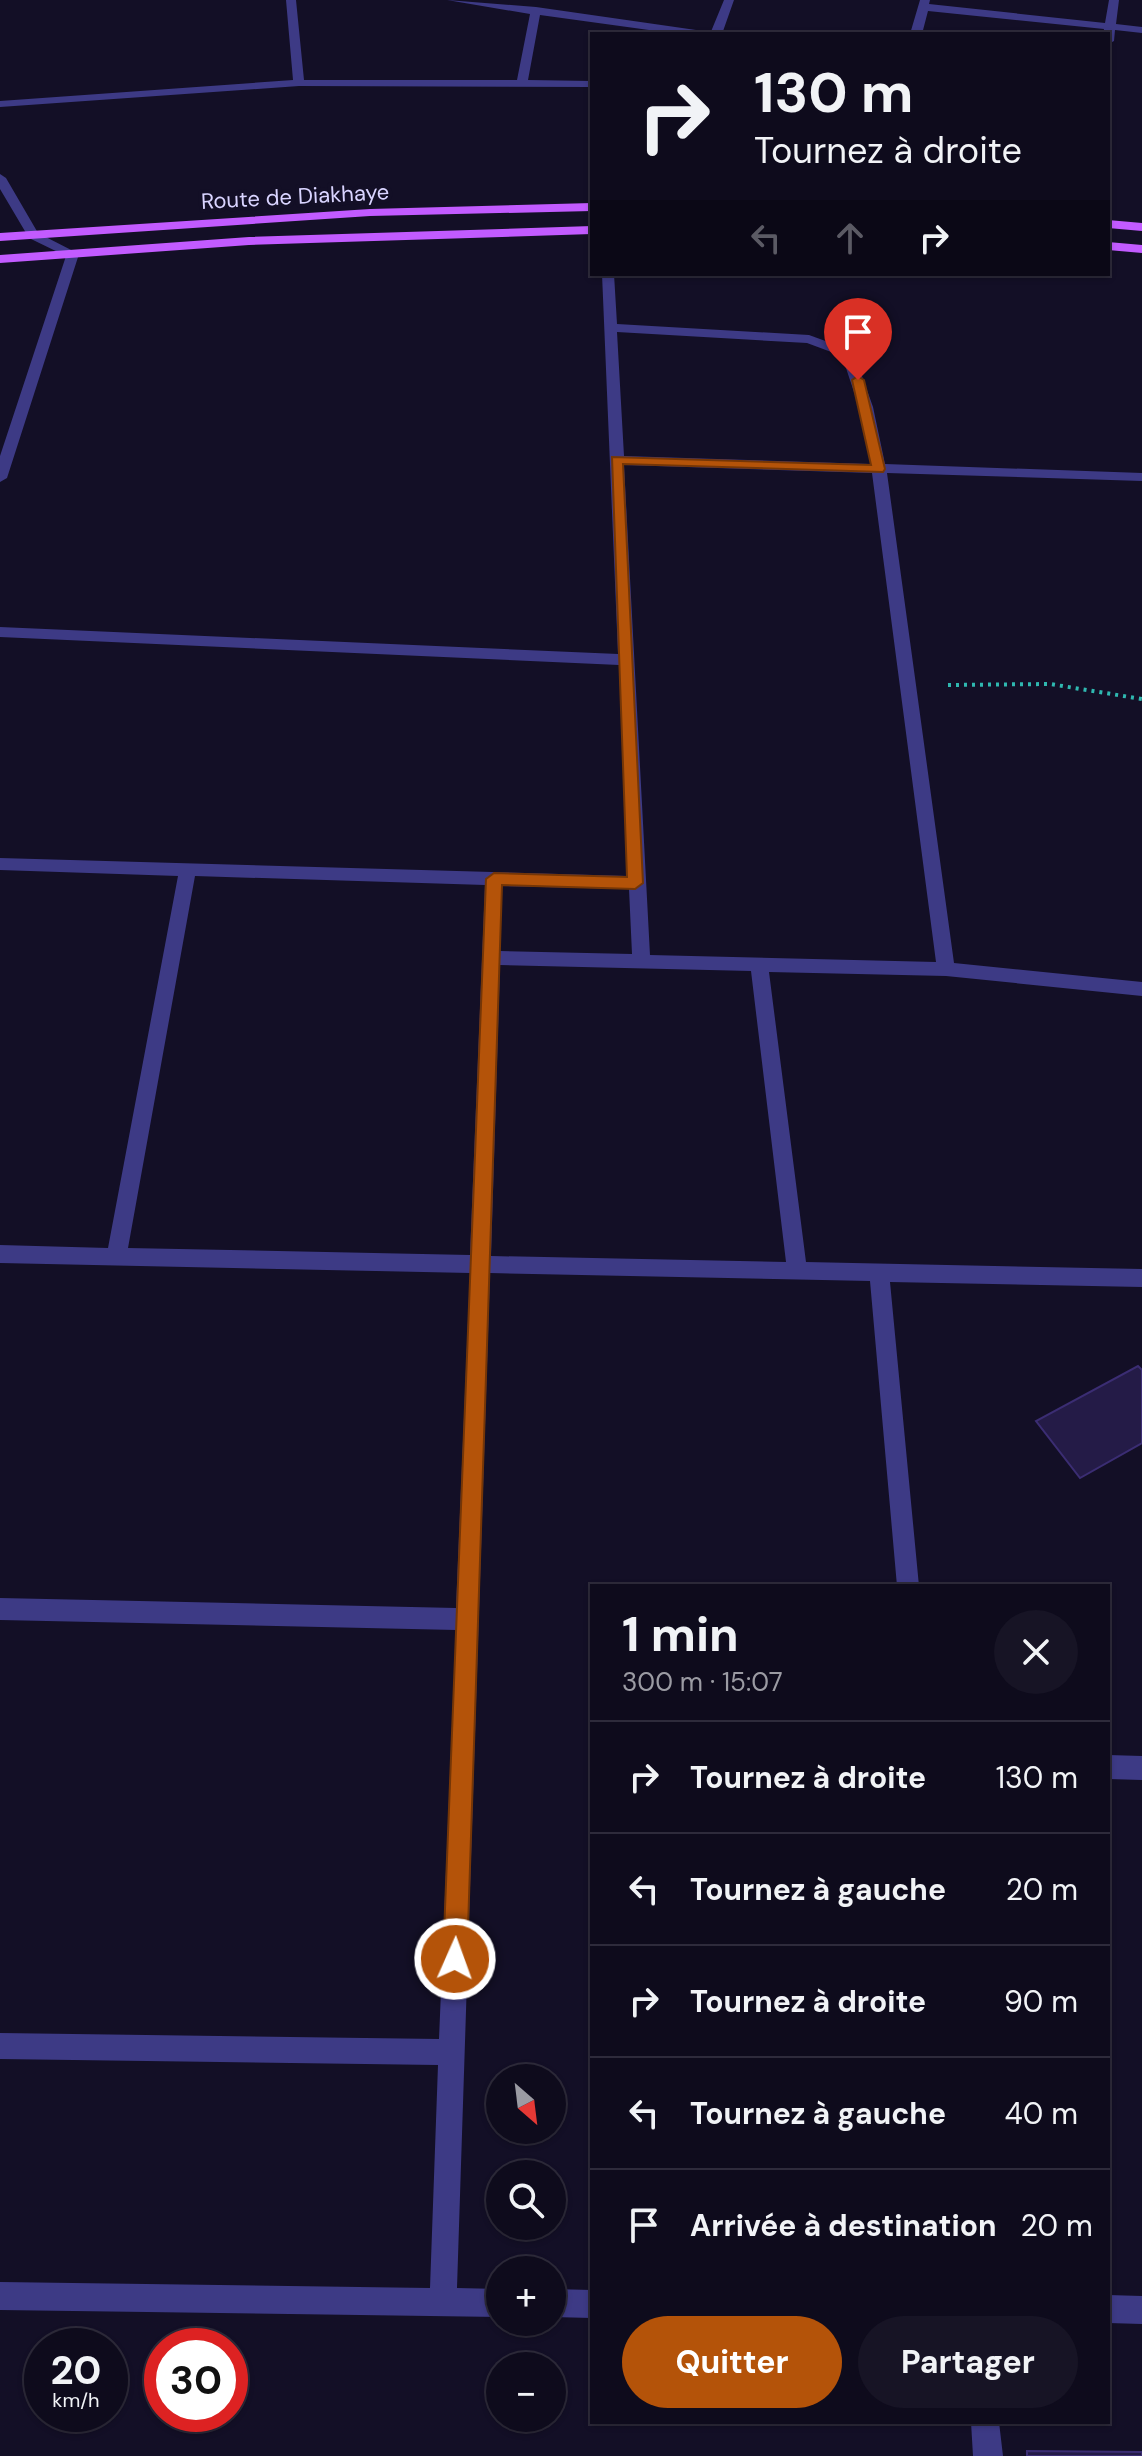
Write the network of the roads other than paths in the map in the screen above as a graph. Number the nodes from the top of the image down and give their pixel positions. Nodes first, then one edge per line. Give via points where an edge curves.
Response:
1 (291, 0) edge
2 (452, 0) edge
3 (729, 0) edge
4 (1114, 0) edge
5 (514, 3) edge
6 (924, 3) edge
7 (536, 10) junction
8 (1109, 27) junction
9 (1142, 30) edge
10 (689, 32) edge
11 (717, 32) edge
12 (917, 32) edge
13 (1109, 32) edge
14 (299, 83) junction
15 (522, 84) junction
16 (590, 84) edge
17 (0, 104) edge
18 (0, 178) edge
19 (590, 207) edge
20 (1110, 224) edge
21 (1142, 227) edge
22 (590, 230) edge
23 (33, 235) junction
24 (0, 237) edge
25 (1110, 246) edge
26 (1142, 249) edge
27 (73, 254) junction
28 (0, 259) edge
29 (608, 276) edge
30 (611, 328) junction
31 (617, 460) junction
32 (878, 469) junction
33 (1142, 477) edge
34 (0, 478) edge
35 (0, 632) edge
36 (626, 660) junction
37 (0, 864) edge
38 (188, 869) junction
39 (494, 879) junction
40 (635, 883) junction
41 (492, 958) junction
42 (641, 961) junction
43 (759, 965) junction
44 (946, 969) junction
45 (1142, 989) edge
46 (0, 1254) edge
47 (116, 1257) junction
48 (479, 1264) junction
49 (797, 1270) junction
50 (879, 1273) junction
51 (1142, 1278) edge
52 (908, 1584) edge
53 (0, 1609) edge
54 (466, 1619) junction
55 (1110, 1767) edge
56 (1142, 1768) edge
57 (0, 2046) edge
58 (452, 2052) junction
59 (0, 2296) edge
60 (443, 2302) junction
61 (486, 2303) edge
62 (566, 2303) edge
63 (590, 2304) edge
64 (1110, 2309) edge
65 (1142, 2310) edge
66 (985, 2424) edge
67 (988, 2456) edge

1 - 14 street
2 - 5 street
3 - 11 street
4 - 8 street
5 - 7 street
6 - 8 street
6 - 12 street
7 - 10 street
7 - 15 street
8 - 9 street
8 - 13 street
14 - 15 street
14 - 17 street
15 - 16 street
18 - 23 street
19 - 23 main road, Route de Diakhaye via 287,215
20 - 21 main road
22 - 27 main road, Route de Diakhaye via 249,241
23 - 24 main road, Route de Diakhaye
23 - 27 street
25 - 26 main road
27 - 28 main road, Route de Diakhaye
27 - 34 street
29 - 30 street
30 - 31 street
30 - 32 street via 809,339 848,354
31 - 32 street
31 - 36 street
32 - 33 street
32 - 44 street
35 - 36 street
36 - 40 street
37 - 38 street
38 - 39 street
38 - 47 street
39 - 40 street
39 - 41 street
40 - 42 street
41 - 42 street
41 - 48 street
42 - 43 street
43 - 44 street
43 - 49 street
44 - 45 street
46 - 47 street
47 - 48 street
48 - 49 street
48 - 54 street
49 - 50 street
50 - 51 street
50 - 52 street
53 - 54 street
54 - 58 street
55 - 56 street
57 - 58 street
58 - 60 street
59 - 60 street
60 - 61 street
62 - 63 street
64 - 65 street
66 - 67 street

